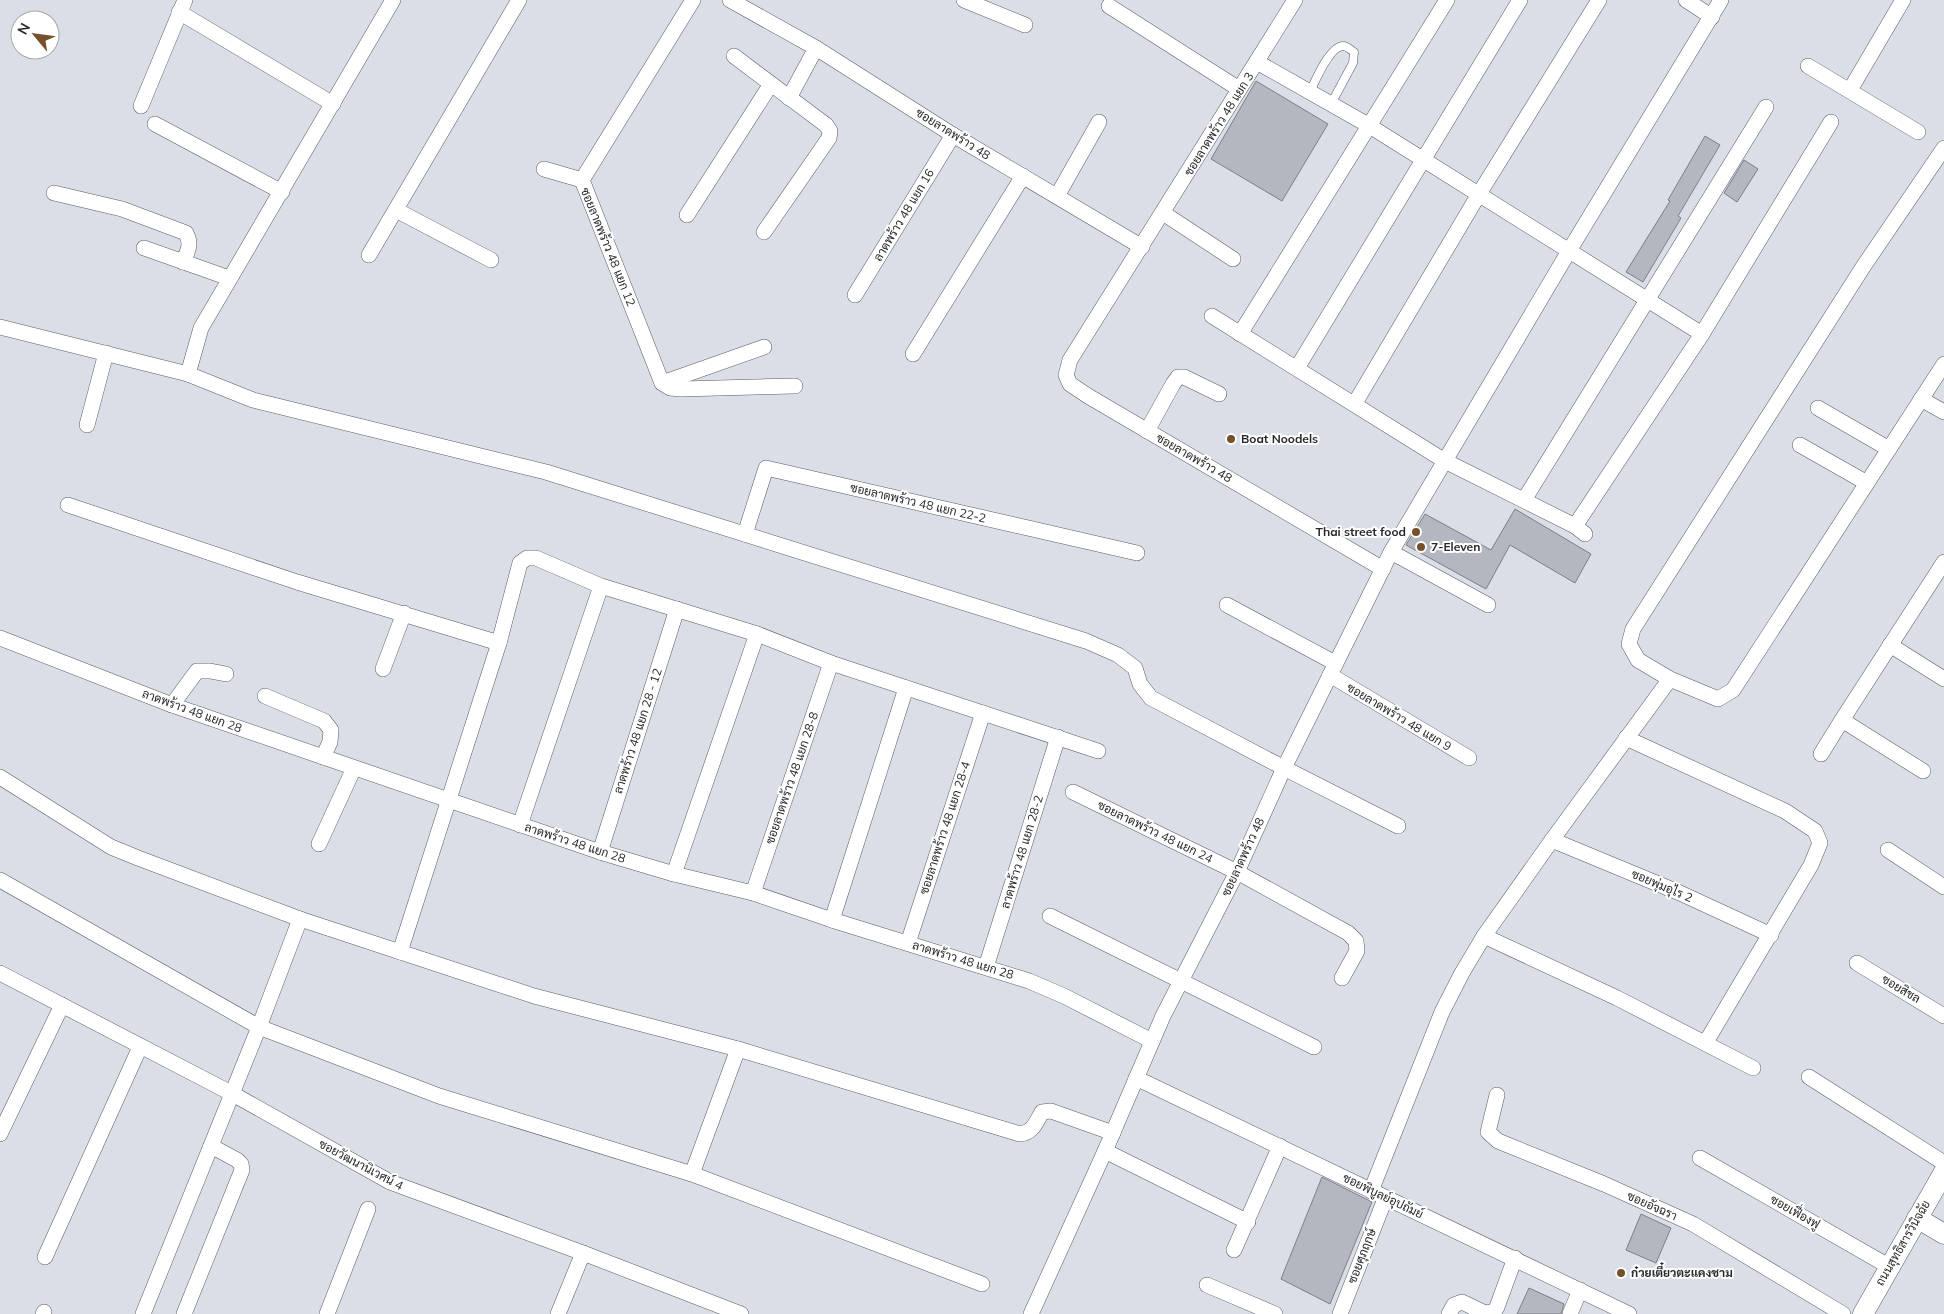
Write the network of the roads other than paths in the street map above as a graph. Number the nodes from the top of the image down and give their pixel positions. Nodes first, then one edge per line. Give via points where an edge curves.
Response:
1 (393, 0) edge
2 (519, 0) edge
3 (692, 0) edge
4 (730, 0) edge
5 (964, 0) edge
6 (1295, 0) edge
7 (1447, 0) edge
8 (1520, 0) edge
9 (1599, 0) edge
10 (1686, 0) edge
11 (1722, 0) edge
12 (1903, 0) edge
13 (182, 6) edge
14 (1109, 6) dead end
15 (1712, 17) junction
16 (1025, 25) dead end
17 (816, 48) junction
18 (734, 56) dead end
19 (1258, 62) junction
20 (1808, 66) dead end
21 (771, 84) junction
22 (1239, 89) junction
23 (1850, 90) junction
24 (1310, 92) junction
25 (789, 98) junction
26 (333, 104) junction
27 (1331, 104) junction
28 (141, 106) dead end
29 (1766, 108) dead end
30 (1099, 122) dead end
31 (1831, 122) dead end
32 (154, 124) dead end
33 (1368, 125) junction
34 (1918, 132) dead end
35 (953, 135) junction
36 (1944, 148) edge
37 (1424, 161) junction
38 (544, 169) dead end
39 (1023, 176) junction
40 (582, 180) junction
41 (282, 192) junction
42 (54, 193) dead end
43 (1479, 194) junction
44 (1057, 196) junction
45 (396, 210) junction
46 (1163, 213) junction
47 (687, 215) dead end
48 (764, 232) dead end
49 (1142, 247) junction
50 (144, 248) dead end
51 (1568, 251) junction
52 (369, 255) dead end
53 (1233, 259) dead end
54 (491, 260) dead end
55 (184, 262) junction
56 (229, 278) junction
57 (856, 295) dead end
58 (1646, 299) junction
59 (1212, 316) dead end
60 (0, 328) edge
61 (1240, 334) junction
62 (1702, 334) junction
63 (764, 347) dead end
64 (106, 353) junction
65 (913, 354) dead end
66 (1944, 364) edge
67 (1297, 368) junction
68 (188, 374) junction
69 (662, 383) junction
70 (795, 386) dead end
71 (1219, 394) dead end
72 (1921, 399) junction
73 (1355, 404) junction
74 (1818, 408) dead end
75 (1944, 412) edge
76 (88, 425) dead end
77 (1148, 431) junction
78 (1800, 445) dead end
79 (1889, 450) junction
80 (1445, 461) junction
81 (1867, 483) junction
82 (1524, 500) junction
83 (68, 505) dead end
84 (745, 534) junction
85 (1391, 552) junction
86 (1137, 553) dead end
87 (1944, 562) edge
88 (1383, 569) junction
89 (601, 586) junction
90 (1227, 605) dead end
91 (1488, 605) dead end
92 (677, 610) junction
93 (404, 614) junction
94 (757, 634) junction
95 (0, 638) edge
96 (499, 643) junction
97 (1890, 645) junction
98 (831, 663) junction
99 (1332, 669) junction
100 (383, 670) dead end
101 (226, 674) dead end
102 (1670, 679) junction
103 (1944, 679) edge
104 (906, 688) junction
105 (265, 696) dead end
106 (172, 705) junction
107 (982, 712) junction
108 (1842, 720) junction
109 (1058, 737) junction
110 (1626, 738) junction
111 (1098, 751) dead end
112 (1821, 754) dead end
113 (324, 757) junction
114 (1469, 758) dead end
115 (354, 768) junction
116 (1284, 768) junction
117 (1923, 771) dead end
118 (0, 777) edge
119 (1073, 792) dead end
120 (448, 800) junction
121 (520, 825) junction
122 (1398, 826) dead end
123 (1552, 840) junction
124 (319, 844) dead end
125 (1888, 850) dead end
126 (600, 852) junction
127 (1237, 872) junction
128 (674, 874) junction
129 (0, 880) edge
130 (1944, 887) edge
131 (753, 893) junction
132 (1050, 916) dead end
133 (300, 918) junction
134 (832, 920) junction
135 (1771, 935) junction
136 (1484, 936) junction
137 (908, 943) junction
138 (400, 952) junction
139 (1857, 963) dead end
140 (986, 967) junction
141 (0, 973) edge
142 (1342, 978) dead end
143 (1181, 980) junction
144 (62, 1005) junction
145 (1944, 1016) edge
146 (259, 1027) junction
147 (1152, 1041) junction
148 (1706, 1042) junction
149 (140, 1047) junction
150 (1314, 1047) dead end
151 (738, 1049) junction
152 (1753, 1068) dead end
153 (1809, 1077) dead end
154 (1136, 1078) junction
155 (231, 1093) junction
156 (1497, 1096) dead end
157 (6, 1104) edge
158 (1113, 1133) junction
159 (0, 1134) edge
160 (211, 1146) junction
161 (1280, 1146) junction
162 (1105, 1151) junction
163 (1700, 1158) dead end
164 (1944, 1162) edge
165 (1944, 1172) edge
166 (692, 1174) junction
167 (1378, 1195) junction
168 (368, 1209) dead end
169 (1917, 1218) junction
170 (1248, 1222) junction
171 (1944, 1234) edge
172 (1234, 1250) dead end
173 (583, 1252) junction
174 (45, 1257) dead end
175 (1514, 1258) junction
176 (1890, 1267) junction
177 (982, 1284) dead end
178 (1207, 1285) dead end
179 (1580, 1290) junction
180 (143, 1314) edge
181 (184, 1314) edge
182 (327, 1314) edge
183 (558, 1314) edge
184 (741, 1314) edge
185 (1031, 1314) edge
186 (1275, 1314) edge
187 (1340, 1314) edge
188 (1449, 1314) edge
189 (1570, 1314) edge
190 (1629, 1314) edge
191 (1843, 1314) edge
192 (1863, 1314) edge

1 - 26 street
2 - 45 street
3 - 40 street, ซอยลาดพร้าว 48 แยก 12
4 - 17 street, ซอยลาดพร้าว 48
5 - 16 street
6 - 19 street, ซอยลาดพร้าว 48 แยก 3
7 - 33 street
8 - 37 street
9 - 43 street
10 - 15 street
11 - 15 street
12 - 23 street
13 - 26 street
13 - 28 street
14 - 22 street
15 - 51 street
17 - 25 street
17 - 35 street, ซอยลาดพร้าว 48
18 - 21 street
19 - 22 street, ซอยลาดพร้าว 48 แยก 3
19 - 24 street
20 - 23 street
21 - 25 street
21 - 47 street
22 - 46 street, ซอยลาดพร้าว 48 แยก 3
23 - 34 street
24 - 27 street
24 - 27 lane via 1330,55 1343,46 1349,48 1354,52 1353,63
25 - 48 street via 826,125 830,138
26 - 41 street
27 - 33 street
29 - 58 street
30 - 44 street
31 - 62 street
32 - 41 street
33 - 37 street
33 - 61 street
35 - 39 street, ซอยลาดพร้าว 48
35 - 57 street, ลาดพร้าว 48 แยก 16
36 - 102 street via 1862,267 1633,629 1629,644 1638,660
37 - 43 street
37 - 67 street
38 - 40 street
39 - 44 street, ซอยลาดพร้าว 48
39 - 65 street
40 - 69 street, ซอยลาดพร้าว 48 แยก 12
41 - 56 street
42 - 55 street via 122,209 186,233 190,241
43 - 51 street
43 - 73 street
44 - 49 street, ซอยลาดพร้าว 48
45 - 52 street
45 - 54 street
46 - 49 street, ซอยลาดพร้าว 48 แยก 3
46 - 53 street
49 - 77 street, ซอยลาดพร้าว 48 via 1070,360 1066,375 1070,384
50 - 55 street
51 - 58 street
51 - 80 street
55 - 56 street
56 - 68 street via 201,328
58 - 62 street
58 - 82 street
59 - 61 street
60 - 64 street
61 - 67 street
62 - 82 street via 1580,530
63 - 69 street
64 - 68 street
64 - 76 street
66 - 72 street
67 - 73 street
68 - 84 street via 253,400 546,472
69 - 70 street via 681,389
71 - 77 street via 1178,377
72 - 75 street
72 - 79 street
73 - 80 street
74 - 79 street
77 - 88 street, ซอยลาดพร้าว 48
78 - 81 street
79 - 81 street
80 - 82 street
80 - 85 street
81 - 102 street via 1733,690 1718,699
83 - 93 street via 296,582
84 - 86 street, ซอยลาดพร้าว 48 แยก 22-2 via 766,468
84 - 116 street via 1086,641 1118,655 1135,668 1140,684 1151,698
85 - 88 street
85 - 91 street
87 - 97 street
88 - 99 street, ซอยลาดพร้าว 48
89 - 92 street
89 - 96 street via 536,558 527,558 520,563
89 - 121 street
90 - 99 street, ซอยลาดพร้าว 48 แยก 9
92 - 94 street
92 - 126 street, ลาดพร้าว 48 แยก 28 - 12
93 - 96 street
93 - 100 street
94 - 98 street
94 - 128 street
95 - 106 street, ลาดพร้าว 48 แยก 28
96 - 120 street
97 - 103 street
97 - 108 street
98 - 104 street
98 - 131 street, ซอยลาดพร้าว 48 แยก 28-8
99 - 114 street, ซอยลาดพร้าว 48 แยก 9
99 - 116 street, ซอยลาดพร้าว 48
101 - 106 street via 197,672
102 - 110 street, ซอยศุภฤกษ์
104 - 107 street
104 - 134 street
105 - 113 street via 324,721 330,730 330,742
106 - 113 street, ลาดพร้าว 48 แยก 28
107 - 109 street
107 - 137 street, ซอยลาดพร้าว 48 แยก 28-4
108 - 112 street
108 - 117 street
109 - 111 street
109 - 140 street, ลาดพร้าว 48 แยก 28-2
110 - 123 street, ซอยศุภฤกษ์
110 - 135 street via 1785,811 1815,831 1820,843 1811,865
113 - 115 street, ลาดพร้าว 48 แยก 28
115 - 120 street, ลาดพร้าว 48 แยก 28
115 - 124 street
116 - 122 street
116 - 127 street, ซอยลาดพร้าว 48
118 - 133 street via 111,847
119 - 127 street, ซอยลาดพร้าว 48 แยก 24
120 - 121 street, ลาดพร้าว 48 แยก 28
120 - 138 street
121 - 126 street, ลาดพร้าว 48 แยก 28
123 - 135 street, ซอยพุ่มอุไร 2 via 1680,892
123 - 136 street, ซอยศุภฤกษ์
125 - 130 street
126 - 128 street, ลาดพร้าว 48 แยก 28
127 - 142 street, ซอยลาดพร้าว 48 แยก 24 via 1348,932 1356,941 1357,952
127 - 143 street, ซอยลาดพร้าว 48
128 - 131 street, ลาดพร้าว 48 แยก 28
129 - 146 street
131 - 134 street, ลาดพร้าว 48 แยก 28
132 - 143 street
133 - 138 street
133 - 146 street
134 - 137 street, ลาดพร้าว 48 แยก 28
135 - 148 street
136 - 148 street
136 - 167 street, ซอยศุภฤกษ์ via 1442,1012
137 - 140 street, ลาดพร้าว 48 แยก 28
138 - 151 street via 534,996
139 - 145 street, ซอยสิชล
140 - 147 street, ลาดพร้าว 48 แยก 28 via 1044,987
141 - 144 street, ซอยวัฒนานิเวศน์ 4
143 - 147 street, ซอยลาดพร้าว 48
143 - 150 street
144 - 149 street, ซอยวัฒนานิเวศน์ 4
144 - 157 street
146 - 155 street
146 - 166 street via 438,1096
147 - 154 street, ซอยลาดพร้าว 48
148 - 152 street
149 - 155 street, ซอยวัฒนานิเวศน์ 4
149 - 174 street
151 - 158 street via 1020,1134 1031,1130 1045,1111
151 - 166 street
153 - 164 street
154 - 158 street, ซอยลาดพร้าว 48
154 - 161 street, ซอยพิบูลย์อุปถัมย์
155 - 160 street
155 - 173 street, ซอยวัฒนานิเวศน์ 4 via 390,1182
156 - 191 street, ซอยอัจฉรา via 1488,1132 1498,1141 1692,1224
157 - 159 street
158 - 162 street, ซอยลาดพร้าว 48
160 - 180 street
160 - 181 street via 237,1160 242,1170
161 - 167 street, ซอยพิบูลย์อุปถัมย์
161 - 170 street
162 - 170 street
162 - 185 street, ซอยลาดพร้าว 48
163 - 176 street, ซอยเฟื่องฟู
165 - 169 street, ถนนสุทธิสารวินิจฉัย
166 - 177 street
167 - 175 street, ซอยพิบูลย์อุปถัมย์
167 - 187 street, ซอยศุภฤกษ์
168 - 182 street
169 - 171 street
169 - 176 street, ถนนสุทธิสารวินิจฉัย
170 - 172 street
173 - 183 street
173 - 184 street, ซอยวัฒนานิเวศน์ 4
175 - 179 street, ซอยพิบูลย์อุปถัมย์
175 - 188 street via 1494,1312 1485,1313 1462,1302 1454,1305
176 - 192 street, ถนนสุทธิสารวินิจฉัย
178 - 186 street
179 - 189 street
179 - 190 street, ซอยพิบูลย์อุปถัมย์

